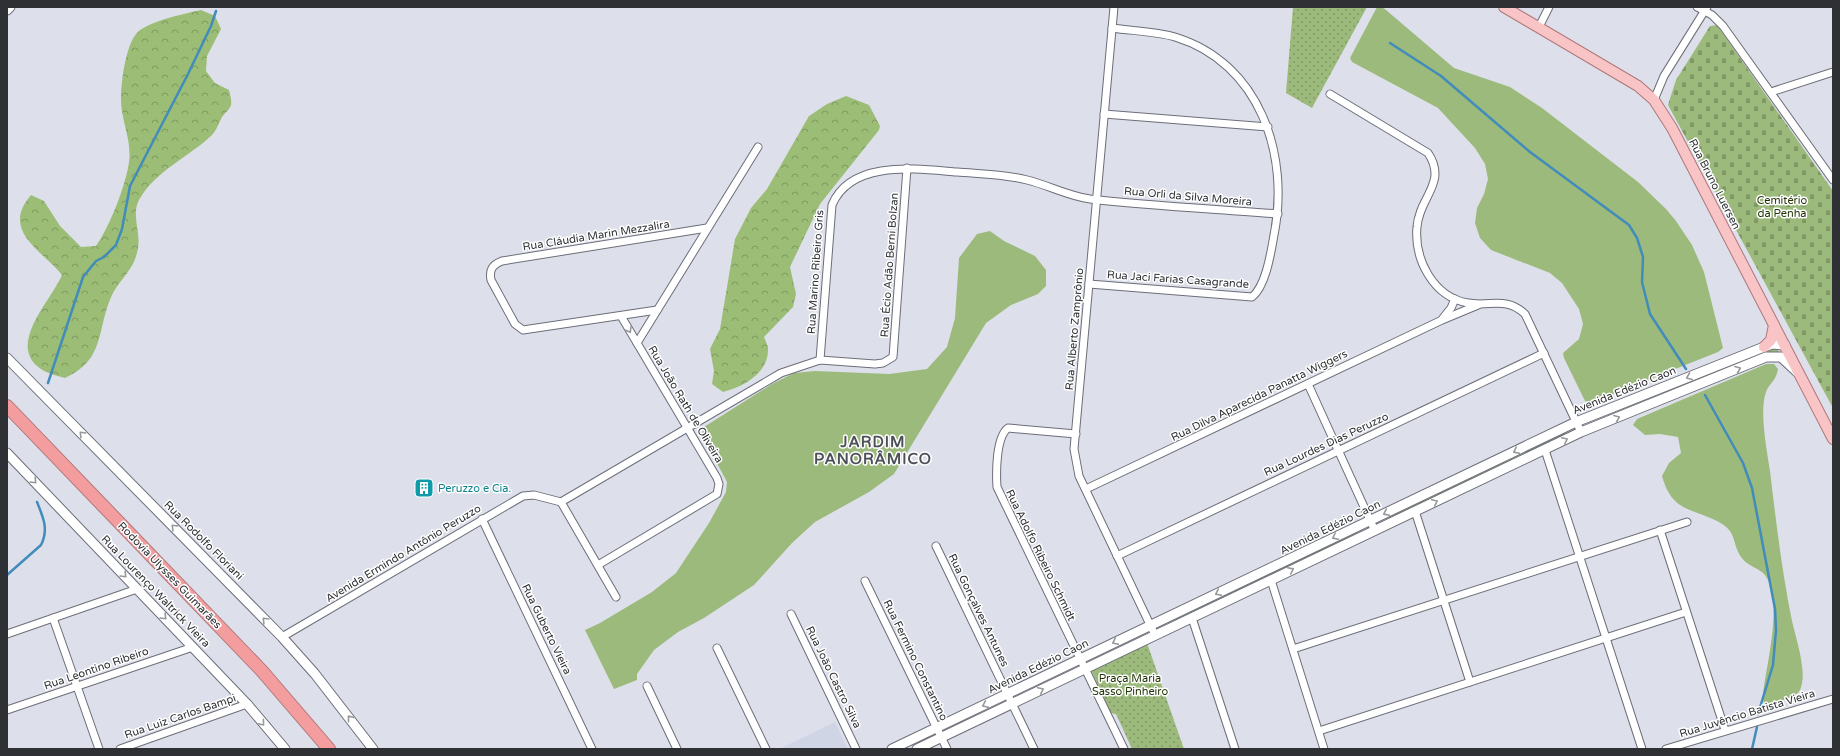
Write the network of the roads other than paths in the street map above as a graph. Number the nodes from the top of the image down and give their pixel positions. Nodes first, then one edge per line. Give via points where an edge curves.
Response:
1 (10, 7) edge
2 (1114, 7) edge
3 (1504, 7) edge
4 (1549, 7) edge
5 (1697, 7) edge
6 (1705, 9) edge
7 (7, 10) edge
8 (1539, 27) junction
9 (1112, 28) junction
10 (1833, 72) edge
11 (1771, 92) junction
12 (1330, 94) dead end
13 (1654, 100) junction
14 (1104, 114) junction
15 (1268, 127) junction
16 (758, 147) dead end
17 (907, 168) junction
18 (1833, 180) edge
19 (1096, 199) junction
20 (1278, 214) junction
21 (707, 228) junction
22 (1089, 284) junction
23 (1454, 299) junction
24 (1482, 304) junction
25 (657, 310) junction
26 (621, 316) junction
27 (1442, 320) junction
28 (1774, 325) junction
29 (637, 343) junction
30 (1785, 345) junction
31 (1764, 347) junction
32 (1544, 353) junction
33 (7, 358) edge
34 (820, 360) junction
35 (1799, 372) junction
36 (1308, 384) junction
37 (7, 406) edge
38 (1576, 422) junction
39 (688, 428) junction
40 (1581, 432) junction
41 (1076, 434) junction
42 (1833, 439) edge
43 (1338, 450) junction
44 (1545, 450) junction
45 (7, 453) edge
46 (1086, 490) junction
47 (561, 502) junction
48 (1415, 511) junction
49 (482, 519) junction
50 (1370, 520) junction
51 (1687, 522) dead end
52 (1660, 530) junction
53 (1375, 531) junction
54 (936, 546) dead end
55 (1117, 556) junction
56 (1579, 556) junction
57 (598, 565) junction
58 (1271, 580) junction
59 (866, 581) dead end
60 (137, 589) junction
61 (616, 597) dead end
62 (1444, 600) junction
63 (1686, 612) junction
64 (791, 614) dead end
65 (53, 618) junction
66 (1192, 618) junction
67 (1150, 626) junction
68 (7, 634) edge
69 (1155, 636) junction
70 (282, 637) junction
71 (1606, 638) junction
72 (193, 647) junction
73 (717, 648) dead end
74 (1293, 649) junction
75 (1080, 659) junction
76 (1085, 669) junction
77 (1470, 682) junction
78 (647, 686) dead end
79 (77, 687) junction
80 (1007, 694) junction
81 (1833, 699) edge
82 (247, 704) junction
83 (1012, 704) junction
84 (7, 710) edge
85 (936, 728) junction
86 (1725, 730) junction
87 (1318, 731) junction
88 (941, 738) junction
89 (328, 748) edge
90 (99, 749) edge
91 (120, 749) edge
92 (285, 749) edge
93 (373, 749) edge
94 (592, 749) edge
95 (677, 749) edge
96 (766, 749) edge
97 (856, 749) edge
98 (892, 749) edge
99 (917, 749) edge
100 (947, 749) edge
101 (1034, 749) edge
102 (1124, 749) edge
103 (1235, 749) edge
104 (1324, 749) edge
105 (1642, 749) edge
106 (1666, 749) edge

1 - 7 main road
2 - 9 street, Rua Alberto Zamprônio
3 - 8 main road, Rua Bruno Luersen
4 - 8 street
5 - 6 street
6 - 11 street via 1721,23
6 - 13 street via 1664,76
8 - 13 main road, Rua Bruno Luersen via 1627,79
9 - 14 street, Rua Alberto Zamprônio
9 - 15 street, Rua Jaci Farias Casagrande via 1175,37 1197,46 1214,57 1244,85 1258,105
10 - 11 street
11 - 18 street
12 - 23 street via 1421,148 1433,161 1436,177 1419,215 1417,248 1426,272
13 - 28 main road, Rua Bruno Luersen via 1672,128
14 - 15 street
14 - 19 street, Rua Alberto Zamprônio
15 - 20 street, Rua Jaci Farias Casagrande via 1277,162
16 - 21 street, Rua João Rath de Oliveira
17 - 19 street, Rua Marino Ribeiro Gris via 1018,178 1075,196
17 - 34 street, Rua Marino Ribeiro Gris via 888,169 856,179 840,190 835,198 830,215
17 - 34 street, Rua Écio Adão Berni Bolzan via 893,357 889,361 875,364
19 - 20 street, Rua Orli da Silva Moreira
19 - 22 street, Rua Alberto Zamprônio
20 - 22 street, Rua Jaci Farias Casagrande via 1260,288 1252,296
21 - 25 street, Rua João Rath de Oliveira
21 - 26 street, Rua Cláudia Marin Mezzalira via 502,261 491,268 491,280 520,329
22 - 41 street, Rua Alberto Zamprônio
23 - 24 street via 1469,304
23 - 27 street
24 - 27 street, Rua Dilva Aparecida Panatta Wiggers
24 - 32 street via 1505,303 1520,309 1530,322
25 - 26 street
25 - 29 street, Rua João Rath de Oliveira
26 -> 29 street
27 - 36 street, Rua Dilva Aparecida Panatta Wiggers
28 - 30 main road, Rua Bruno Luersen
28 - 31 main road via 1771,340
29 - 39 street, Rua João Rath de Oliveira
30 - 31 main road, Avenida Edézio Caon via 1772,344
30 - 35 main road, Rua Bruno Luersen
31 -> 38 main road, Avenida Edézio Caon
32 - 38 street
32 - 43 street, Rua Lourdes Dias Peruzzo
70 -> 33 main road, Rua Rodolfo Floriani
34 - 39 street via 781,373
40 -> 35 main road, Avenida Edézio Caon via 1766,357 1781,357
35 - 42 main road, Rua Bruno Luersen
36 - 43 street
36 - 46 street, Rua Dilva Aparecida Panatta Wiggers
37 - 89 highway, Rodovia Ulysses Guimarães via 262,671
38 - 40 street
38 -> 50 main road, Avenida Edézio Caon
39 - 47 street
39 - 57 street, Rua João Rath de Oliveira via 717,478 717,494
44 -> 40 main road, Avenida Edézio Caon
41 - 46 street, Rua Alberto Zamprônio via 1074,449 1077,468
41 - 75 street, Rua Adolfo Ribeiro Schmidt via 1008,428 1001,435 997,479 1000,496
43 - 50 street
43 - 55 street, Rua Lourdes Dias Peruzzo
48 -> 44 main road, Avenida Edézio Caon
44 - 56 street
45 -> 60 main road, Rua Lourenço Waltrick Vieira
46 - 55 street, Rua Alberto Zamprônio
47 - 49 street, Avenida Ermindo Antônio Peruzzo via 534,495 523,496
47 - 57 street
48 - 53 main road, Avenida Edézio Caon
48 - 62 street
49 - 70 street, Avenida Ermindo Antônio Peruzzo
49 - 94 street, Rua Guberto Vieira
50 - 53 street
50 -> 67 main road, Avenida Edézio Caon
51 - 52 street
52 - 56 street
52 - 63 street
58 -> 53 main road, Avenida Edézio Caon
54 - 80 street, Rua Gonçalves Antunes
55 - 67 street, Rua Alberto Zamprônio
56 - 62 street
56 - 71 street
57 - 61 street
58 - 66 main road, Avenida Edézio Caon
58 - 74 street
59 - 85 street, Rua Fermino Constantino
60 - 65 street
60 -> 72 main road, Rua Lourenço Waltrick Vieira
62 - 74 street
62 - 77 street
63 - 71 street
63 - 86 street
64 - 97 street, Rua João Castro Silva
65 - 68 street
65 - 79 street
66 - 69 main road, Avenida Edézio Caon
66 - 103 street
67 - 69 street, Rua Alberto Zamprônio
67 -> 75 main road, Avenida Edézio Caon
69 - 76 main road, Avenida Edézio Caon
93 -> 70 main road, Rua Rodolfo Floriani
71 - 77 street
71 - 105 street
72 - 79 street, Rua Leontino Ribeiro
72 - 82 main road, Rua Lourenço Waltrick Vieira
73 - 96 street
74 - 87 street
75 - 76 street, Rua Adolfo Ribeiro Schmidt
75 - 80 main road, Avenida Edézio Caon
83 -> 76 main road, Avenida Edézio Caon
76 - 102 street, Rua Adolfo Ribeiro Schmidt
77 - 87 street
78 - 95 street
79 - 84 street, Rua Leontino Ribeiro
79 - 90 street
80 - 83 street, Rua Gonçalves Antunes
80 -> 85 main road, Avenida Edézio Caon
81 - 86 street, Rua Juvêncio Batista Vieira
82 - 91 street, Rua Luiz Carlos Bampi
82 -> 92 main road, Rua Lourenço Waltrick Vieira
83 - 88 main road, Avenida Edézio Caon
83 - 101 street, Rua Gonçalves Antunes
85 - 88 street, Rua Fermino Constantino
85 - 98 main road, Avenida Edézio Caon
86 - 106 street, Rua Juvêncio Batista Vieira
87 - 104 street
88 - 99 main road, Avenida Edézio Caon
88 - 100 street, Rua Fermino Constantino

